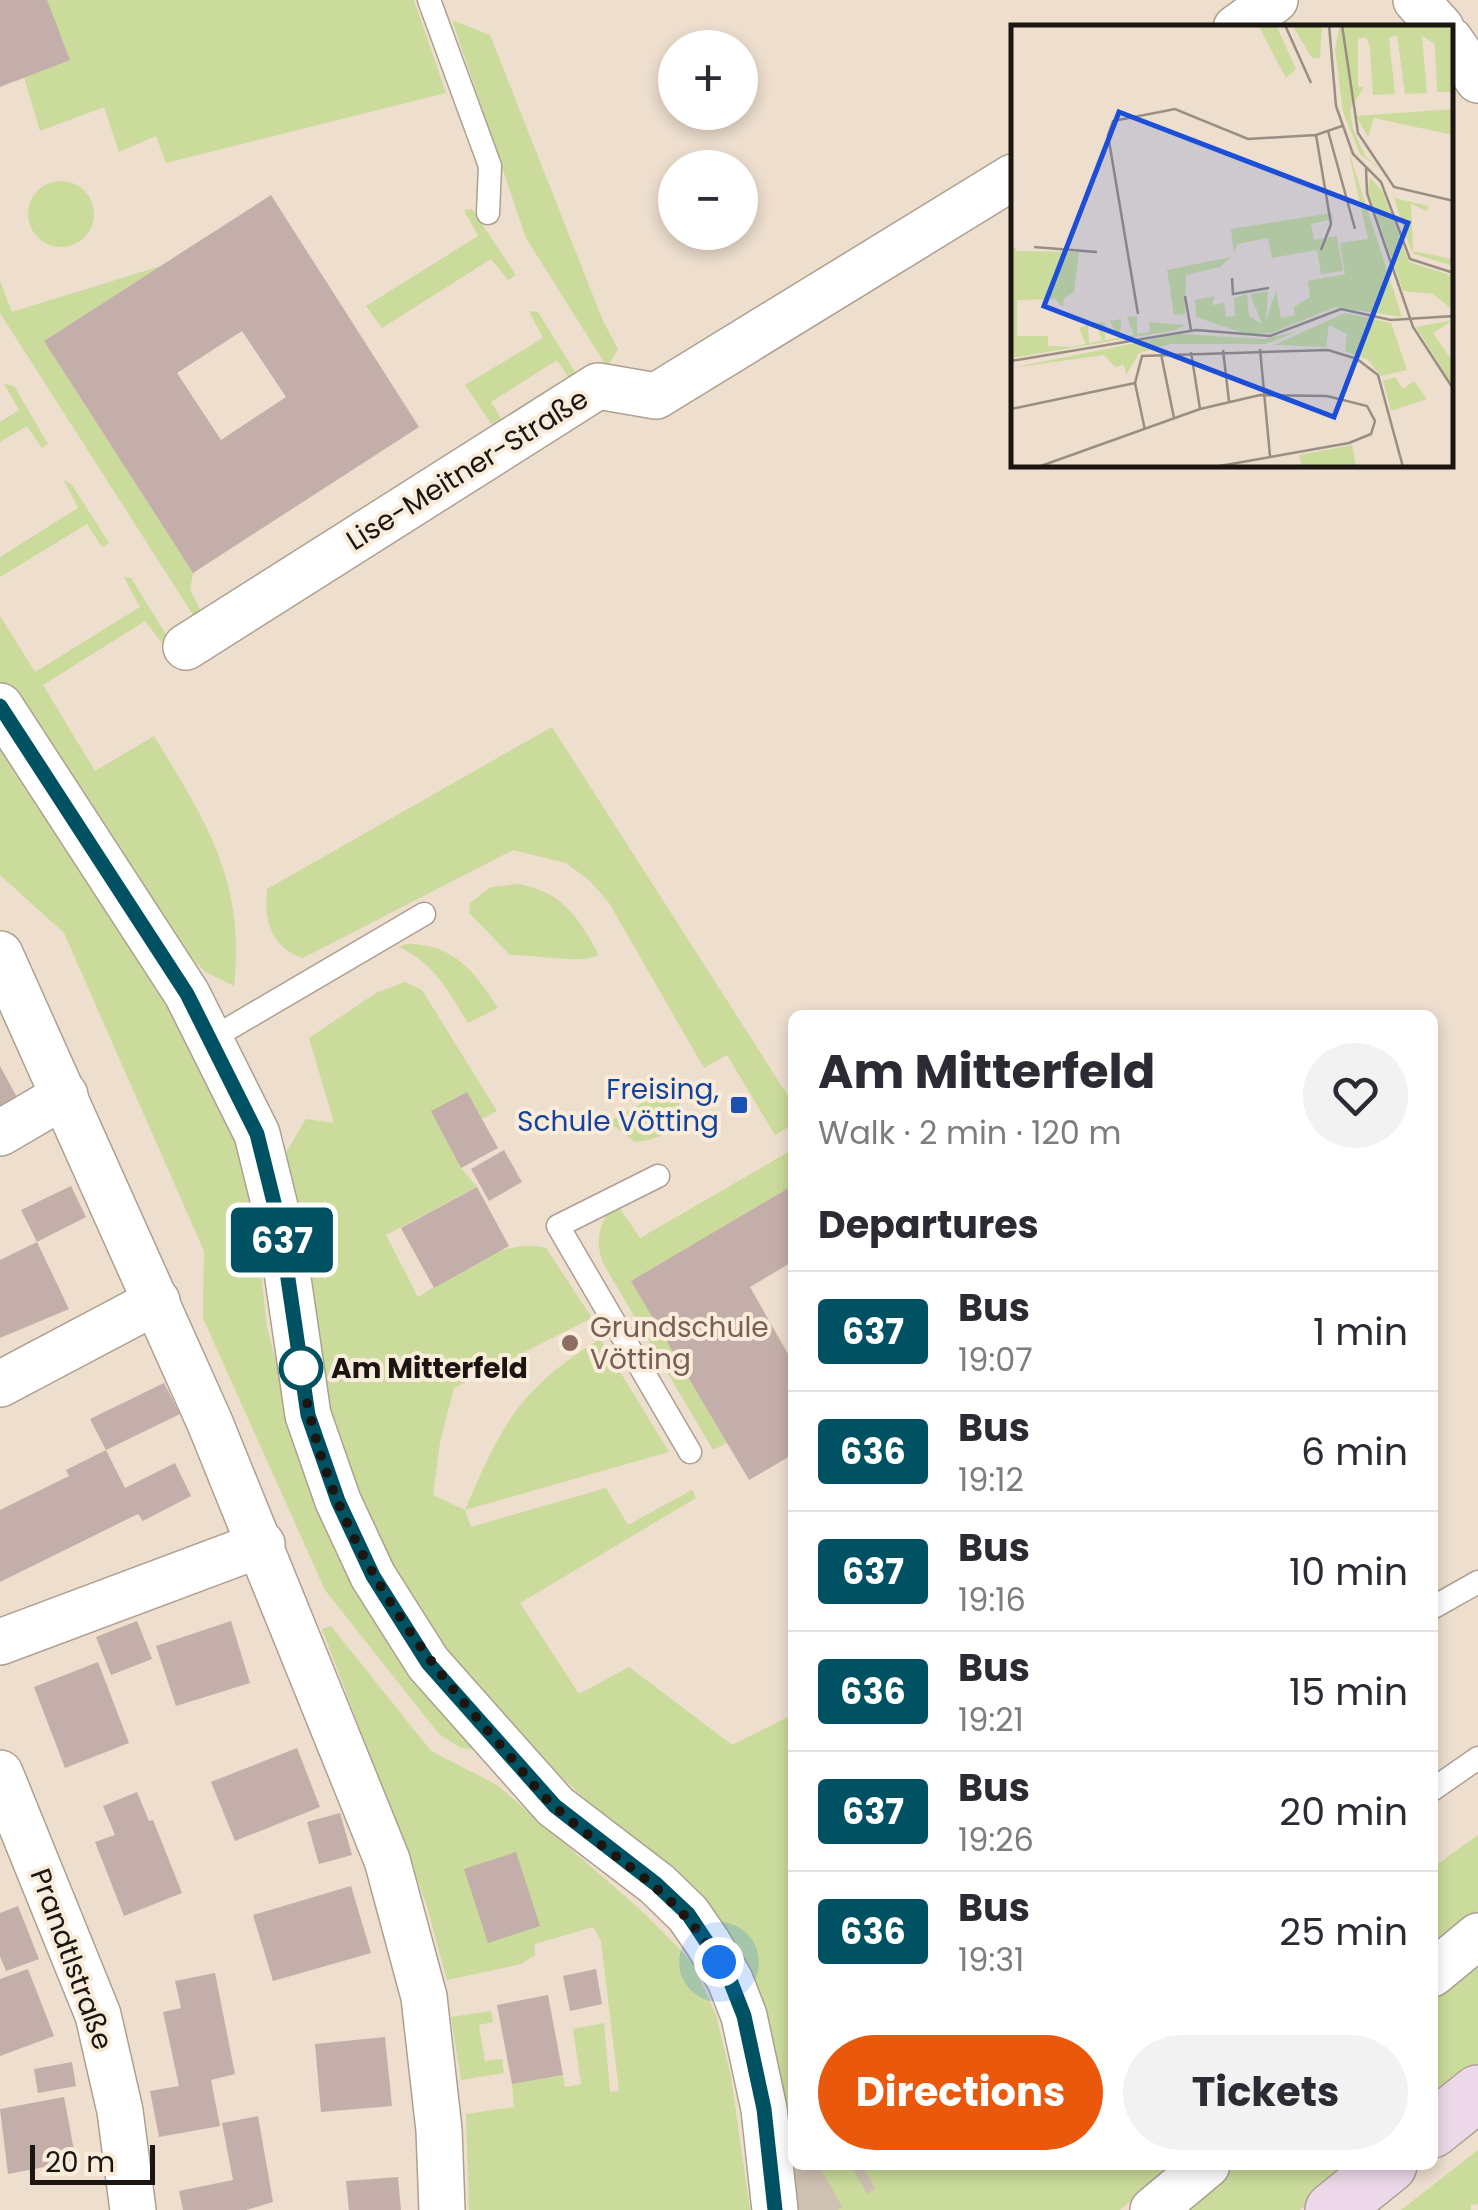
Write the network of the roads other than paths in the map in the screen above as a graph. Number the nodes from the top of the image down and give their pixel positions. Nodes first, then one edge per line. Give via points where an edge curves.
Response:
1 (428, 0) edge
2 (1275, 0) edge
3 (1416, 0) edge
4 (1240, 25) edge
5 (1438, 25) edge
6 (1453, 44) edge
7 (1478, 80) edge
8 (1011, 178) edge
9 (488, 213) dead end
10 (186, 647) dead end
11 (0, 706) edge
12 (424, 914) dead end
13 (0, 954) edge
14 (211, 1039) junction
15 (65, 1095) junction
16 (0, 1133) edge
17 (658, 1176) dead end
18 (158, 1301) junction
19 (0, 1384) edge
20 (690, 1452) dead end
21 (262, 1544) junction
22 (1478, 1582) edge
23 (1438, 1605) edge
24 (0, 1642) edge
25 (1478, 1758) edge
26 (0, 1773) edge
27 (1438, 1786) edge
28 (1478, 1936) edge
29 (1438, 1969) edge
30 (1478, 2093) edge
31 (1438, 2125) edge
32 (1200, 2170) edge
33 (1383, 2170) edge
34 (133, 2210) edge
35 (442, 2210) edge
36 (775, 2210) edge
37 (1153, 2210) edge
38 (1334, 2210) edge

1 - 9 lane via 490,166
2 - 4 street
3 - 5 street
6 - 7 street
8 - 10 street, Lise-Meitner-Straße via 656,396 598,386
11 - 14 street
12 - 14 lane
13 - 15 street
14 - 36 street via 257,1134 281,1231 308,1415 373,1576 428,1663 555,1806 656,1884 708,1944 744,2016 764,2109
15 - 16 street
15 - 18 street
17 - 20 lane via 558,1226
18 - 19 street
18 - 21 street
21 - 24 street
21 - 35 street via 392,1877 424,1998
22 - 23 lane
25 - 27 lane
26 - 34 street, Prandtlstraße via 98,2015
28 - 29 street
30 - 31 street
32 - 37 street
33 - 38 street

